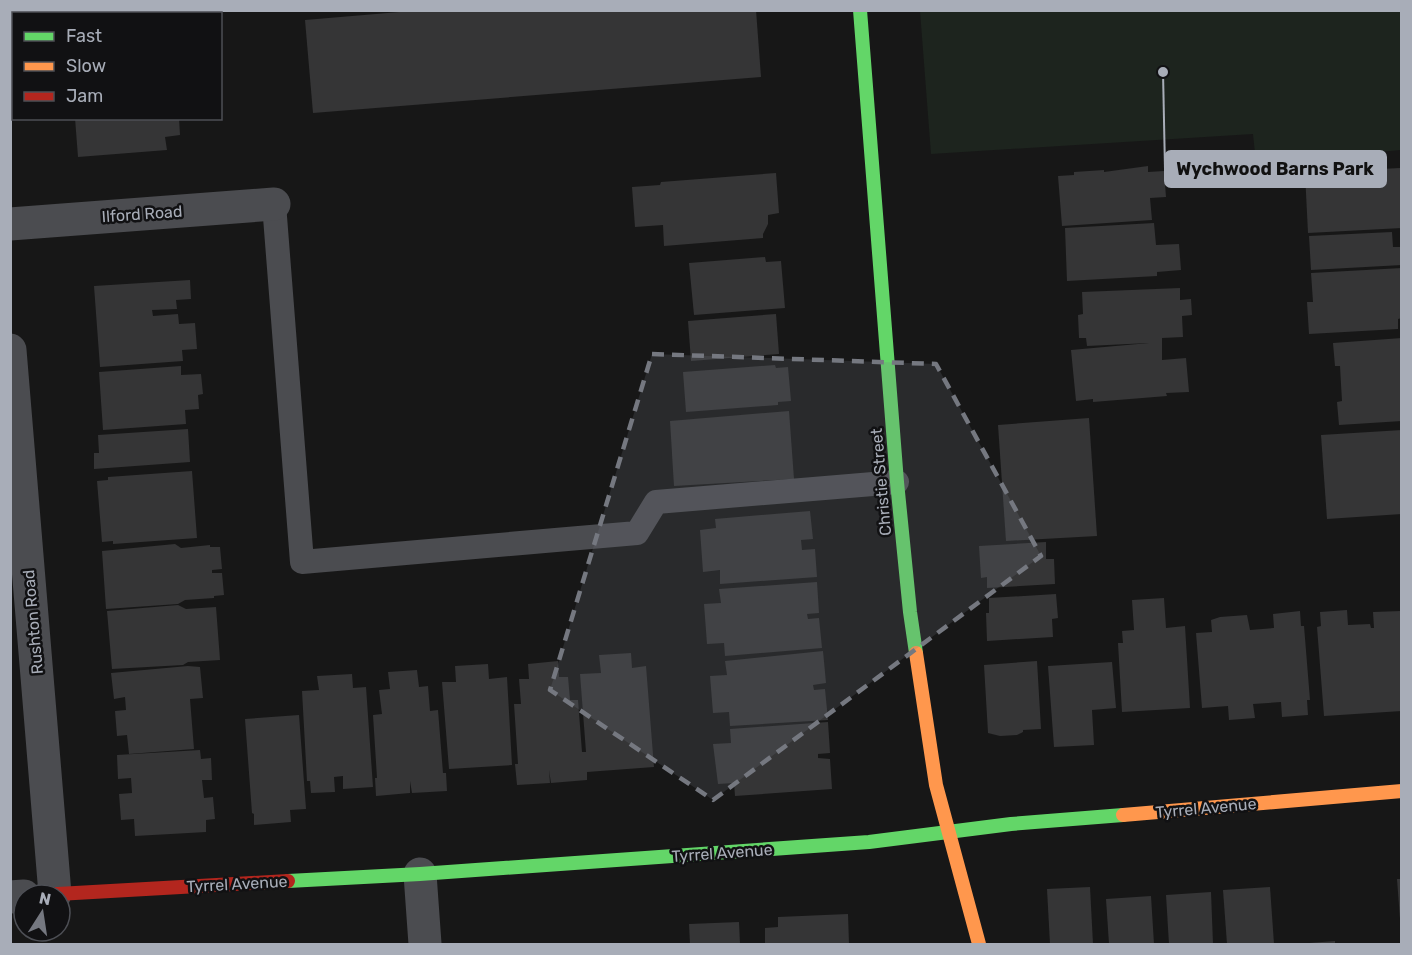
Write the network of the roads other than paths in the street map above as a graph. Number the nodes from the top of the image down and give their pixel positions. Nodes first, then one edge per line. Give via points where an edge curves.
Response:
1 (860, 10) edge
2 (274, 204) joint
3 (10, 224) edge
4 (10, 350) edge
5 (897, 482) junction
6 (1401, 791) edge
7 (948, 832) junction
8 (420, 874) junction
9 (39, 883) edge
10 (72, 893) edge
11 (425, 945) edge
12 (979, 945) edge

1 - 5 street, Christie Street
2 - 3 street, Ilford Road
2 - 5 lane via 302,562 637,532 656,502
4 - 9 street, Rushton Road
5 - 7 street, Christie Street via 912,624 936,785
6 - 7 street, Tyrrel Avenue
7 - 8 street, Tyrrel Avenue via 869,843
7 - 12 street, Christie Street
8 - 10 street, Tyrrel Avenue
8 - 11 street

